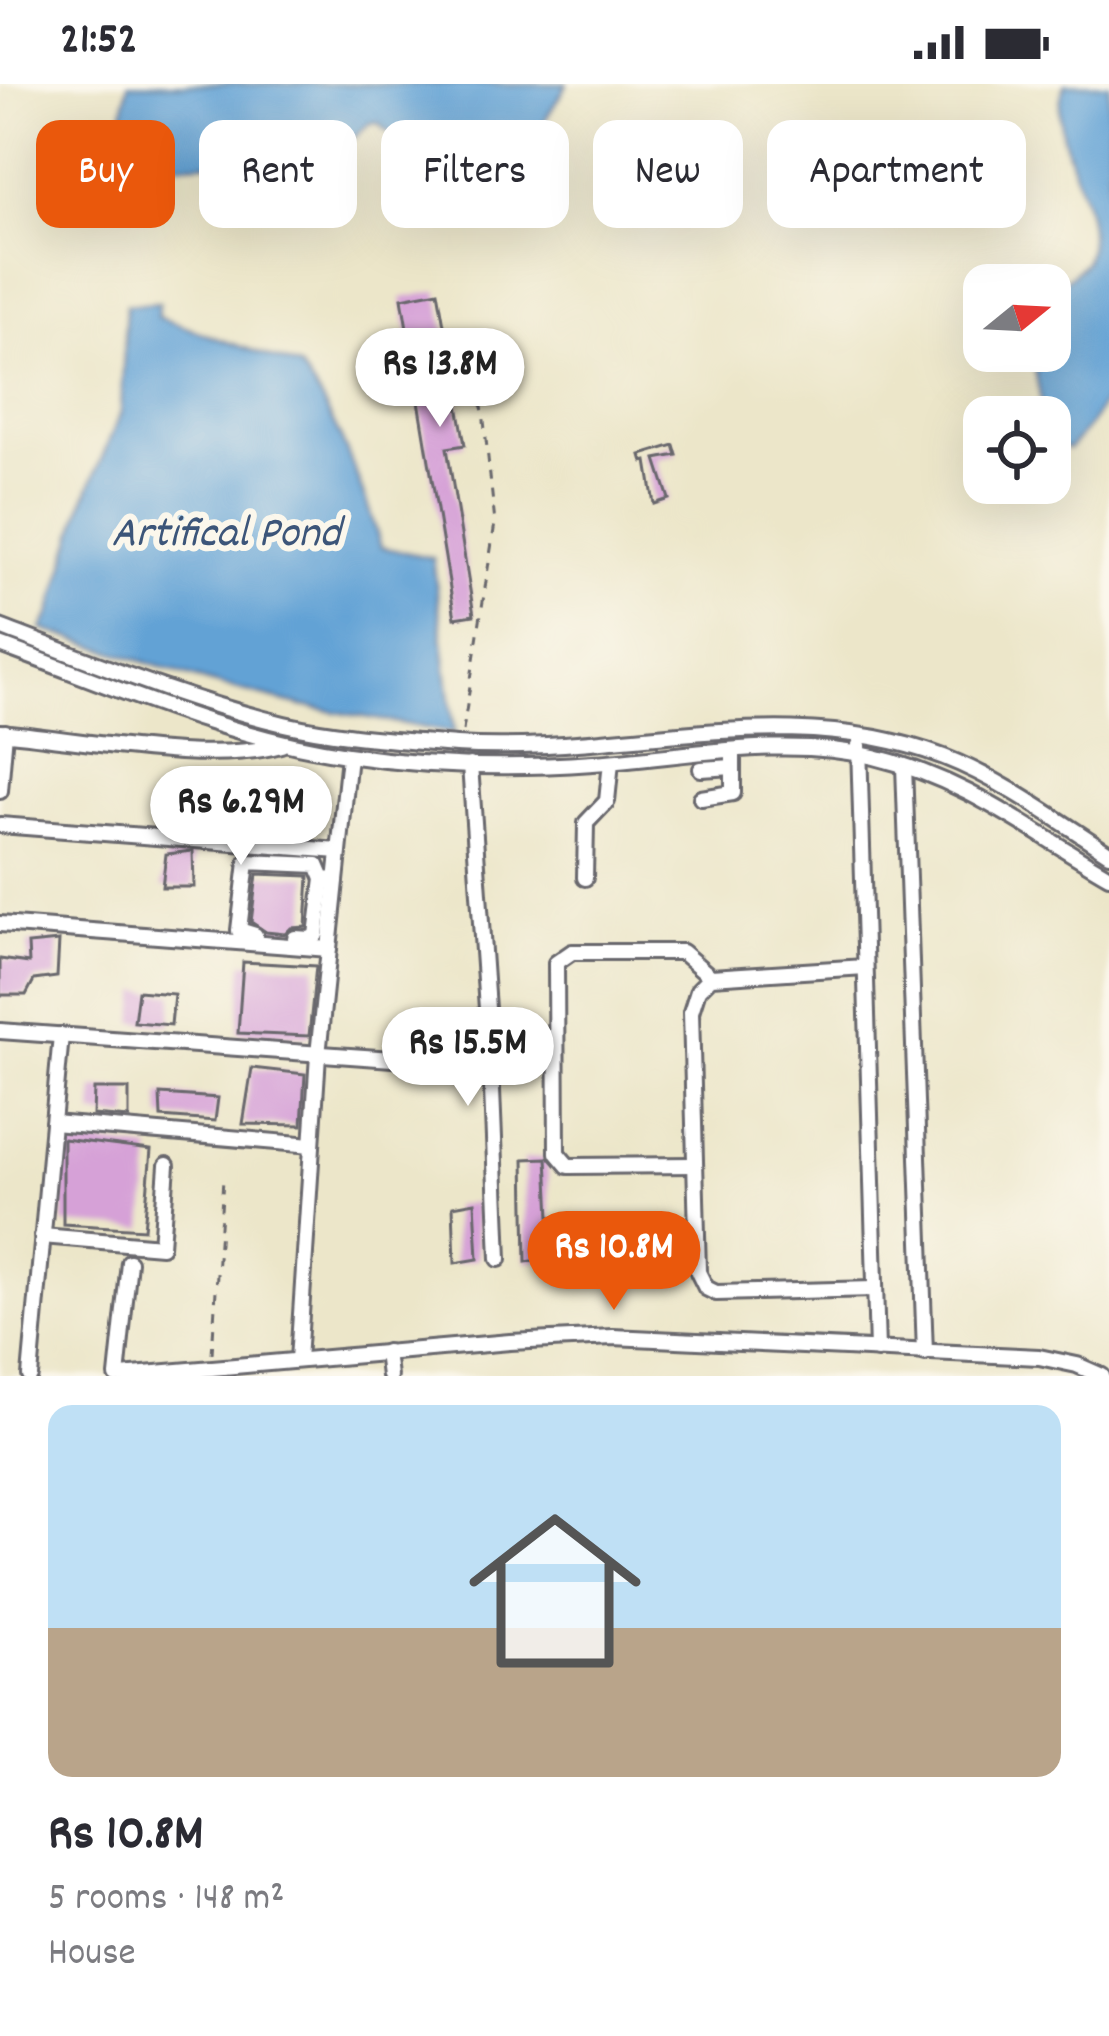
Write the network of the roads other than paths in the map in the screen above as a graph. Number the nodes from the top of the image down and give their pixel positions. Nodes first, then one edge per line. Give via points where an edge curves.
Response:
1 (0, 626) edge
2 (0, 645) edge
3 (288, 725) junction
4 (2, 732) edge
5 (859, 734) junction
6 (284, 744) junction
7 (859, 754) junction
8 (350, 756) junction
9 (733, 759) junction
10 (611, 762) junction
11 (470, 765) junction
12 (904, 766) junction
13 (701, 769) dead end
14 (0, 790) edge
15 (701, 798) dead end
16 (0, 825) edge
17 (339, 851) junction
18 (1109, 853) edge
19 (1109, 876) edge
20 (585, 878) dead end
21 (329, 880) junction
22 (324, 920) junction
23 (0, 924) edge
24 (329, 949) junction
25 (865, 967) junction
26 (711, 977) junction
27 (0, 1031) edge
28 (61, 1036) junction
29 (318, 1055) junction
30 (491, 1066) junction
31 (53, 1123) junction
32 (312, 1145) junction
33 (167, 1165) dead end
34 (695, 1165) junction
35 (43, 1236) junction
36 (499, 1259) dead end
37 (129, 1262) dead end
38 (874, 1289) junction
39 (877, 1350) junction
40 (386, 1352) junction
41 (925, 1353) junction
42 (298, 1360) junction
43 (166, 1374) edge
44 (30, 1376) edge
45 (119, 1376) edge
46 (389, 1376) edge
47 (1102, 1376) edge

1 - 3 street
2 - 6 street
3 - 5 street via 461,745 767,728
3 - 6 street
4 - 6 street via 154,749 260,751
4 - 14 street
5 - 7 street
5 - 18 street via 944,757
6 - 8 street
7 - 9 street via 813,748
7 - 12 street
7 - 25 street
8 - 11 street
8 - 17 street
9 - 10 street
9 - 13 street
9 - 15 street via 734,793
10 - 11 street
10 - 20 street via 607,801 586,823
11 - 30 street
12 - 19 street via 994,803
12 - 41 street
16 - 17 street
17 - 21 street
21 - 22 street
21 - 22 street via 317,865 249,861 238,930 310,939
22 - 24 street
23 - 24 street
24 - 29 street
25 - 26 street
25 - 38 street
26 - 34 street via 691,1012
26 - 34 street via 682,952 572,952 556,963 557,1153 568,1166
27 - 28 street
28 - 29 street
28 - 31 street
29 - 30 street
29 - 32 street
30 - 36 street
31 - 32 street
31 - 35 street
32 - 42 street
33 - 35 street via 160,1246
34 - 38 street via 698,1272 706,1288
35 - 44 street
37 - 45 street
38 - 39 street
39 - 40 street via 613,1337
39 - 41 street
40 - 42 street
40 - 46 street
41 - 47 street via 1039,1357
42 - 43 street
43 - 45 street

